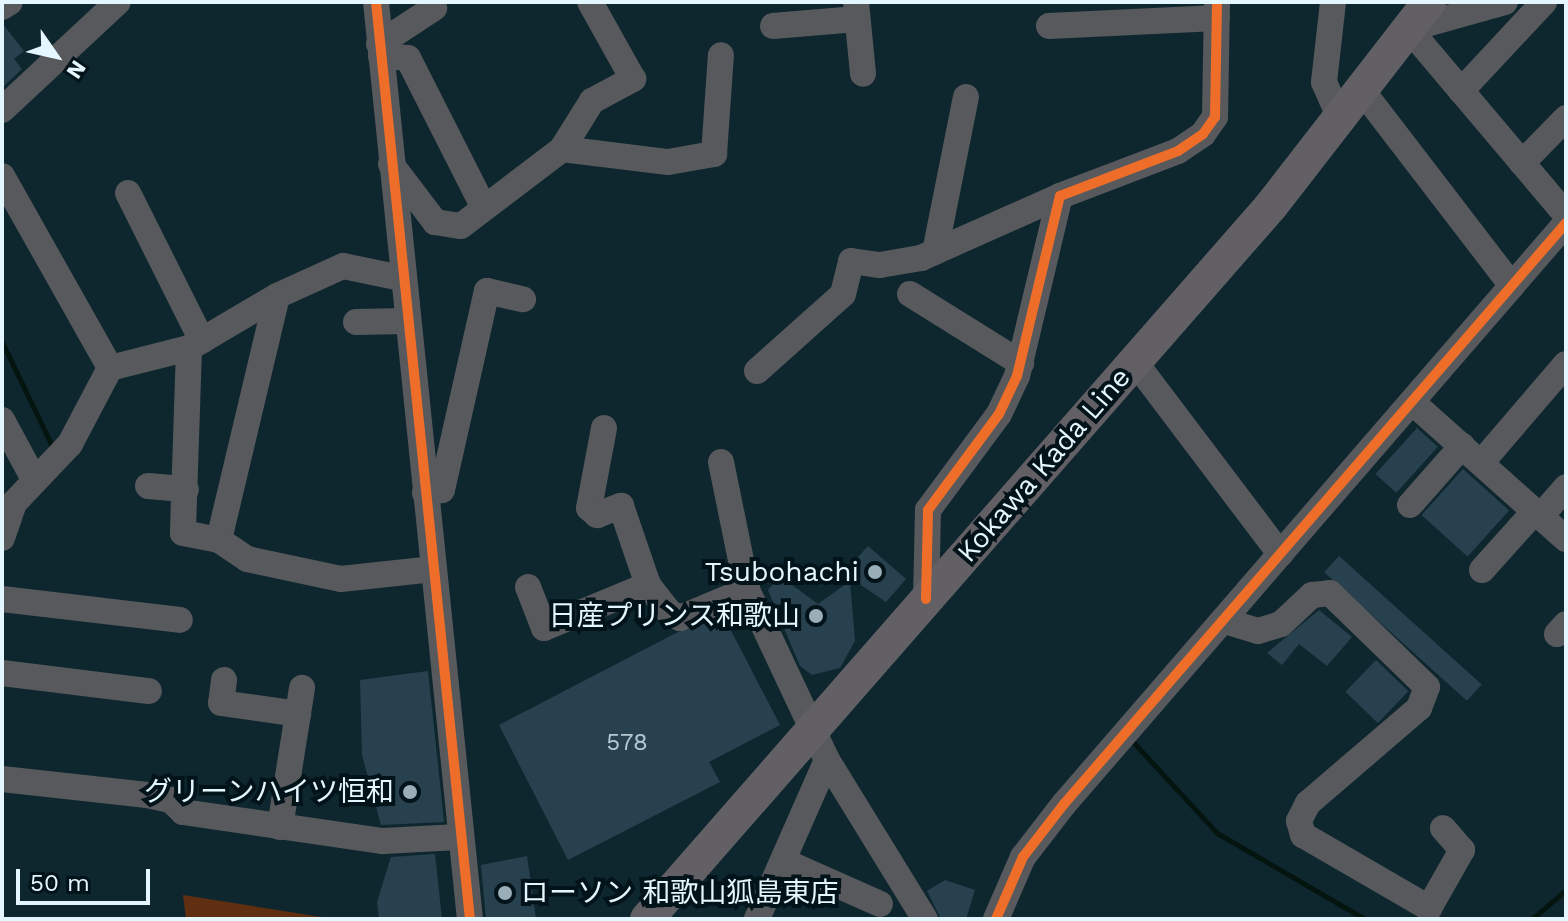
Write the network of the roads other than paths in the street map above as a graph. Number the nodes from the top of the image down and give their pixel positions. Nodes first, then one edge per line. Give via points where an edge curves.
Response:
1 (10, 2) edge
2 (118, 2) edge
3 (376, 2) edge
4 (590, 2) edge
5 (1333, 2) edge
6 (1429, 2) edge
7 (1505, 2) edge
8 (1544, 2) edge
9 (2, 7) edge
10 (434, 8) dead end
11 (1217, 10) edge
12 (856, 11) edge
13 (90, 12) edge
14 (773, 26) dead end
15 (1049, 26) dead end
16 (1409, 29) junction
17 (380, 50) junction
18 (721, 55) dead end
19 (863, 74) dead end
20 (1461, 91) junction
21 (1364, 93) junction
22 (966, 97) dead end
23 (2, 110) edge
24 (1566, 118) edge
25 (1341, 121) junction
26 (562, 149) junction
27 (1522, 163) junction
28 (391, 164) junction
29 (2, 176) edge
30 (128, 193) dead end
31 (1060, 196) junction
32 (484, 208) junction
33 (1566, 215) edge
34 (1566, 223) edge
35 (935, 252) junction
36 (401, 278) junction
37 (1512, 286) junction
38 (910, 294) dead end
39 (277, 296) junction
40 (523, 299) dead end
41 (406, 321) junction
42 (356, 322) dead end
43 (196, 344) junction
44 (1135, 362) junction
45 (1021, 363) junction
46 (1566, 364) edge
47 (110, 368) junction
48 (757, 371) dead end
49 (1412, 402) junction
50 (2, 420) edge
51 (604, 428) dead end
52 (1471, 454) junction
53 (721, 462) dead end
54 (32, 478) junction
55 (148, 486) dead end
56 (1566, 487) edge
57 (186, 489) junction
58 (425, 493) junction
59 (1410, 505) dead end
60 (7, 508) edge
61 (1538, 514) junction
62 (2, 538) edge
63 (1566, 539) edge
64 (219, 540) junction
65 (1280, 554) junction
66 (433, 569) junction
67 (1482, 570) dead end
68 (648, 585) junction
69 (528, 587) dead end
70 (747, 590) junction
71 (2, 599) edge
72 (926, 599) junction
73 (180, 620) dead end
74 (1225, 621) junction
75 (2, 673) edge
76 (224, 680) dead end
77 (149, 691) dead end
78 (819, 746) junction
79 (2, 779) edge
80 (280, 827) junction
81 (1443, 828) dead end
82 (459, 837) junction
83 (783, 861) junction
84 (880, 904) dead end
85 (1439, 913) edge
86 (470, 919) edge
87 (647, 919) edge
88 (757, 919) edge
89 (925, 919) edge
90 (996, 919) edge

1 - 9 street
2 - 13 street
3 - 17 street
4 - 26 street via 633,79 592,101
5 - 25 street via 1324,82
6 - 16 main road, Kokawa Kada Line
7 - 16 street
8 - 20 street
10 - 17 street
11 - 15 street
11 - 31 street via 1215,117 1203,134 1178,151
12 - 14 street
12 - 19 street
13 - 23 street
16 - 20 street
16 - 21 main road, Kokawa Kada Line
17 - 28 street
17 - 32 street via 408,58
18 - 26 street via 714,154 668,162
20 - 27 street
21 - 25 main road, Kokawa Kada Line
21 - 37 street
22 - 35 street
24 - 27 street
25 - 44 main road, Kokawa Kada Line
26 - 32 street
27 - 33 street
28 - 32 street via 435,222 461,226
28 - 36 street
29 - 47 street
30 - 43 street
31 - 35 street
31 - 45 street
34 - 37 street
35 - 48 street via 880,265 851,261 843,294
36 - 39 street via 343,266
36 - 41 street
37 - 49 street
38 - 45 street
39 - 43 street
39 - 64 street
40 - 58 street via 487,291 442,490
41 - 42 street
41 - 58 street
43 - 47 street
43 - 57 street
44 - 65 street
44 - 72 main road, Kokawa Kada Line
45 - 72 street via 999,414 928,510
46 - 52 street
47 - 54 street via 70,444
49 - 52 street
49 - 65 street
50 - 54 street
51 - 68 street via 589,508 597,515 621,506
52 - 59 street
52 - 61 street
53 - 70 street
54 - 60 street
55 - 57 street
56 - 61 street
57 - 64 street via 183,533
58 - 66 street
60 - 62 street
61 - 63 street
61 - 67 street
64 - 66 street via 247,559 341,579
65 - 74 street
66 - 82 street
68 - 69 street via 544,628
68 - 70 street via 680,618
70 - 78 street
71 - 73 street
72 - 78 main road, Kokawa Kada Line
74 - 85 street via 1258,631 1281,624 1312,595 1330,593 1422,676 1427,687 1419,708 1308,803 1299,821 1303,835
74 - 90 street via 1023,857
75 - 77 street
76 - 80 street via 221,703 300,701
78 - 83 street
78 - 87 main road, Kokawa Kada Line
78 - 89 street
79 - 80 street via 147,795 171,800 183,812
80 - 82 street via 383,841
81 - 85 street via 1462,850
82 - 86 street
83 - 84 street
83 - 88 street

